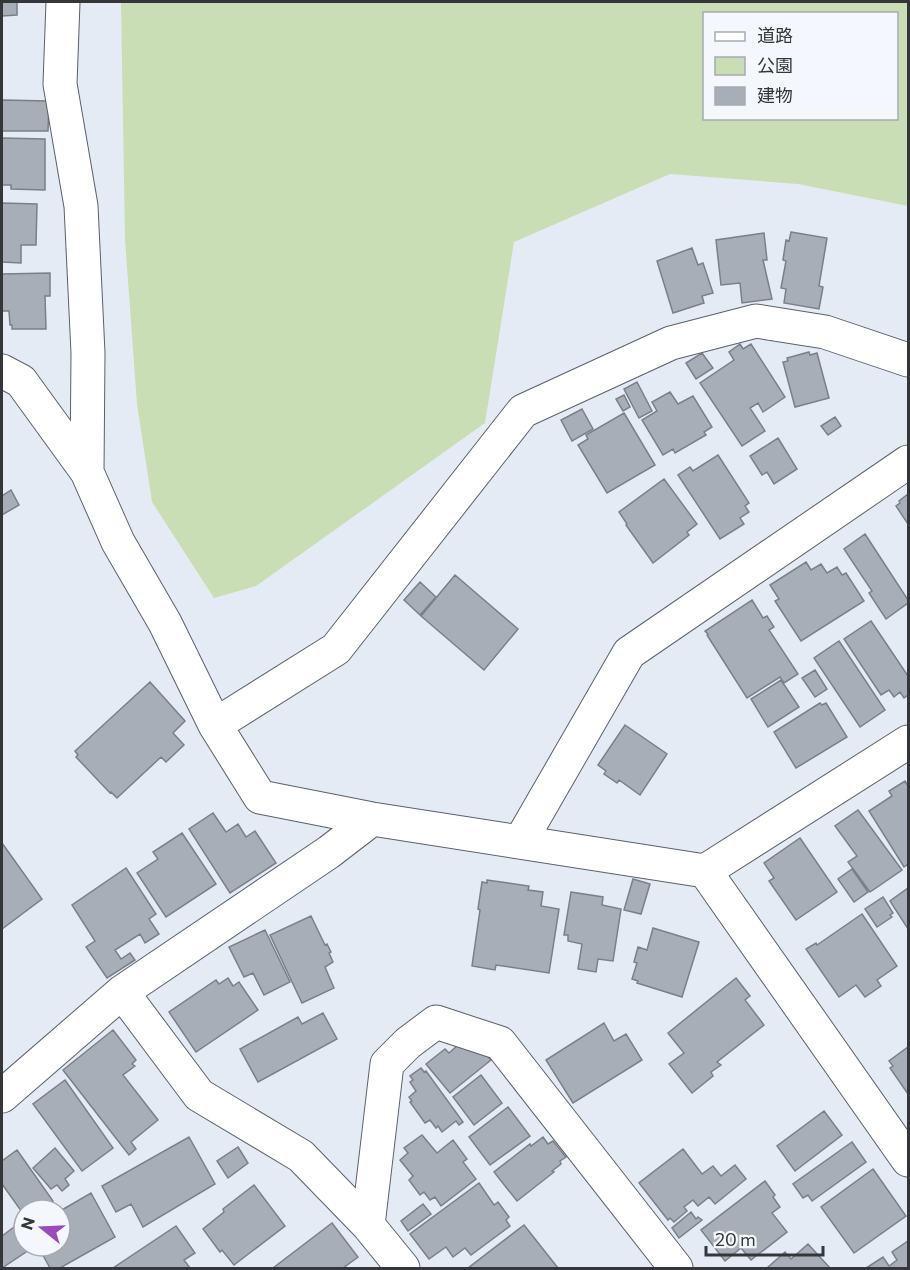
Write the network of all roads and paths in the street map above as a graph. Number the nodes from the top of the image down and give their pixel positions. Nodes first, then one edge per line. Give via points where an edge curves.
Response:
1 (63, 2) edge
2 (909, 360) edge
3 (2, 371) edge
4 (909, 462) edge
5 (87, 472) junction
6 (215, 725) junction
7 (909, 742) edge
8 (372, 819) junction
9 (520, 842) junction
10 (705, 871) junction
11 (122, 992) junction
12 (2, 1096) edge
13 (909, 1161) edge
14 (368, 1225) junction
15 (403, 1269) edge
16 (676, 1269) edge

1 - 5 street via 60,84 81,206
2 - 6 street via 825,332 756,321 670,343 523,411 336,649
3 - 5 street via 21,381
4 - 9 street via 629,653
5 - 6 street via 118,542 165,623
6 - 8 street via 260,797
7 - 10 street
8 - 9 street
8 - 11 street
9 - 10 street
10 - 13 street
11 - 12 street
11 - 14 street via 200,1095 301,1156
14 - 15 street
14 - 16 street via 387,1064 436,1022 500,1043

